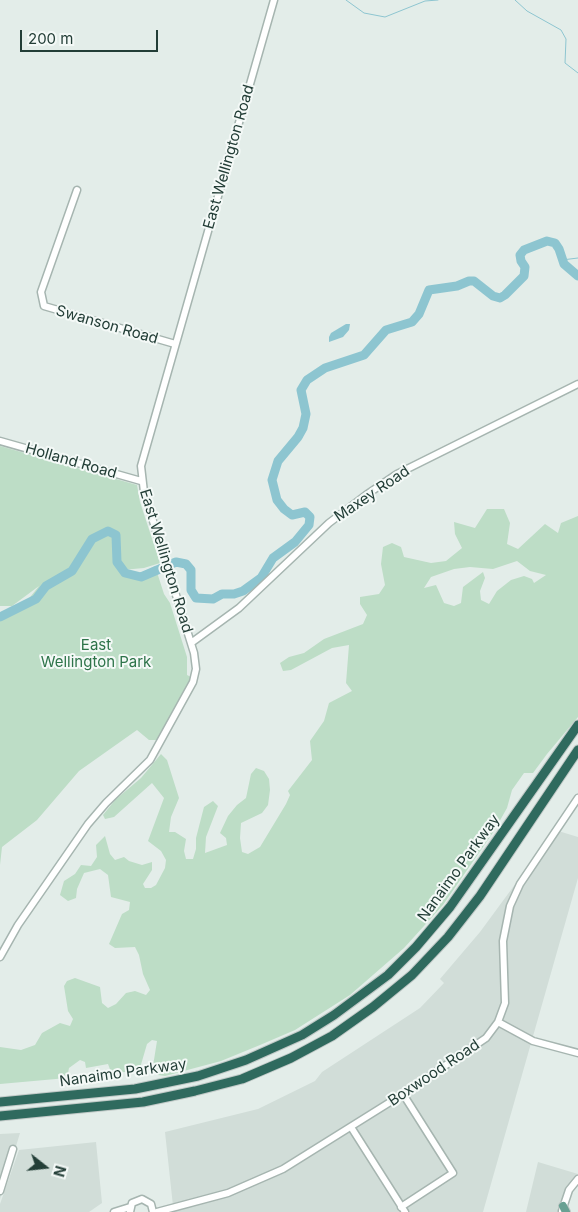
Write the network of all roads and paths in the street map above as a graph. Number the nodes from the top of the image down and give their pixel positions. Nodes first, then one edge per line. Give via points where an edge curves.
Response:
1 (274, 0) edge
2 (77, 190) dead end
3 (175, 344) junction
4 (578, 384) edge
5 (0, 441) edge
6 (141, 481) junction
7 (191, 643) junction
8 (578, 725) edge
9 (578, 750) edge
10 (578, 798) edge
11 (0, 957) edge
12 (498, 1022) junction
13 (578, 1054) edge
14 (403, 1094) junction
15 (0, 1102) edge
16 (0, 1116) edge
17 (351, 1127) junction
18 (13, 1149) dead end
19 (578, 1179) edge
20 (0, 1191) edge
21 (151, 1204) junction
22 (170, 1207) junction
23 (130, 1209) edge
24 (403, 1210) edge
25 (564, 1210) edge
26 (114, 1212) edge
27 (153, 1212) edge
28 (157, 1212) edge

1 - 3 street, East Wellington Road
2 - 3 street, Swanson Road via 41,292 44,306
3 - 6 street, East Wellington Road via 141,466
4 - 7 street, Maxey Road via 397,474 366,494 328,523 239,608
5 - 6 street, Holland Road
6 - 7 street, East Wellington Road
7 - 11 street, East Wellington Road via 196,666 192,687 154,756 88,824 18,925
8 - 15 highway, Nanaimo Parkway via 450,908 388,975 334,1015 302,1035 246,1060 198,1076 135,1088
9 - 16 highway, Nanaimo Parkway via 480,896 448,937 412,975 332,1036 242,1079 195,1092 143,1102
10 - 12 street, Boxwood Road via 520,884 510,906 503,941 505,999
12 - 13 street via 533,1041
12 - 14 street, Boxwood Road via 481,1042
14 - 17 street, Boxwood Road
14 - 24 street via 453,1173
17 - 22 street, Boxwood Road via 264,1179 216,1197
17 - 24 street
18 - 20 street
19 - 25 street via 570,1190
21 - 22 street, Boxwood Road
21 - 23 street, Boxwood Road via 142,1199 135,1201
21 - 27 street
22 - 28 street, Boxwood Road
23 - 26 street

